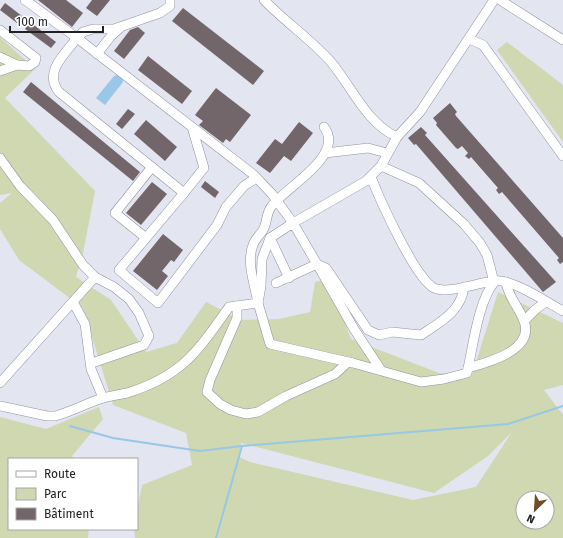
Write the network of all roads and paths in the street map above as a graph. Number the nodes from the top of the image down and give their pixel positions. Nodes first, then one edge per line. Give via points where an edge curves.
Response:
1 (25, 0) edge
2 (170, 0) edge
3 (264, 0) edge
4 (494, 0) edge
5 (500, 0) edge
6 (123, 25) junction
7 (0, 30) edge
8 (77, 38) junction
9 (470, 39) junction
10 (563, 40) edge
11 (97, 54) junction
12 (0, 57) edge
13 (17, 65) junction
14 (0, 71) edge
15 (192, 127) junction
16 (324, 127) dead end
17 (397, 137) junction
18 (325, 153) junction
19 (387, 153) junction
20 (563, 156) edge
21 (0, 158) edge
22 (381, 166) junction
23 (152, 167) junction
24 (371, 177) junction
25 (256, 178) junction
26 (184, 193) junction
27 (277, 201) junction
28 (293, 223) junction
29 (146, 238) junction
30 (270, 238) junction
31 (317, 264) junction
32 (95, 277) junction
33 (289, 278) junction
34 (494, 282) junction
35 (506, 282) junction
36 (276, 283) dead end
37 (464, 287) junction
38 (73, 302) junction
39 (546, 302) junction
40 (258, 303) junction
41 (237, 306) junction
42 (563, 311) edge
43 (524, 321) junction
44 (348, 362) junction
45 (92, 363) junction
46 (468, 368) junction
47 (381, 370) junction
48 (0, 383) edge
49 (103, 398) junction
50 (0, 406) edge

1 - 8 street
2 - 6 street via 170,6 160,13
3 - 17 street via 331,62 366,111 387,132
4 - 9 street
5 - 10 street
6 - 8 street via 114,29 93,29 83,32
6 - 11 street via 110,36
7 - 13 street via 36,58 33,64
8 - 11 street
8 - 23 street via 54,69 56,89
9 - 17 street via 420,112
9 - 20 street via 483,45
11 - 15 street
12 - 13 street
13 - 14 street
15 - 25 street
15 - 26 street via 204,168
16 - 18 street via 329,138
17 - 19 street
18 - 19 street via 368,148
18 - 27 street via 313,168
19 - 22 street
21 - 32 street via 20,186 53,220 73,252
22 - 24 street
22 - 34 street via 419,183 464,224 487,255
23 - 26 street
23 - 29 street via 115,213
24 - 28 street
24 - 37 street via 382,204 426,281 435,288 448,290
25 - 27 street
25 - 29 street via 244,186 226,207 217,225 158,303 119,270
26 - 29 street
27 - 28 street
27 - 40 street via 269,209 263,230 254,241 252,249 251,262
28 - 30 street
28 - 31 street
30 - 33 street
30 - 40 street via 262,258
31 - 33 street
31 - 37 street via 326,268 364,326 379,335 392,332 421,335 456,310
31 - 47 street
32 - 38 street
32 - 45 street via 129,299 139,313 148,336 144,345
33 - 36 street
34 - 35 street
34 - 37 street
34 - 46 street via 478,320
35 - 39 street
35 - 43 street via 507,289
38 - 45 street via 85,324
38 - 48 street
39 - 42 street
39 - 43 street
40 - 41 street
40 - 44 street via 270,344
41 - 44 street via 237,318 207,392 231,410 246,414 258,412 335,374
41 - 49 street via 229,307 182,366 161,379
43 - 46 street via 527,331 524,340 516,348
44 - 47 street
45 - 49 street via 94,380
46 - 47 street via 467,373 421,382
49 - 50 street via 55,416

